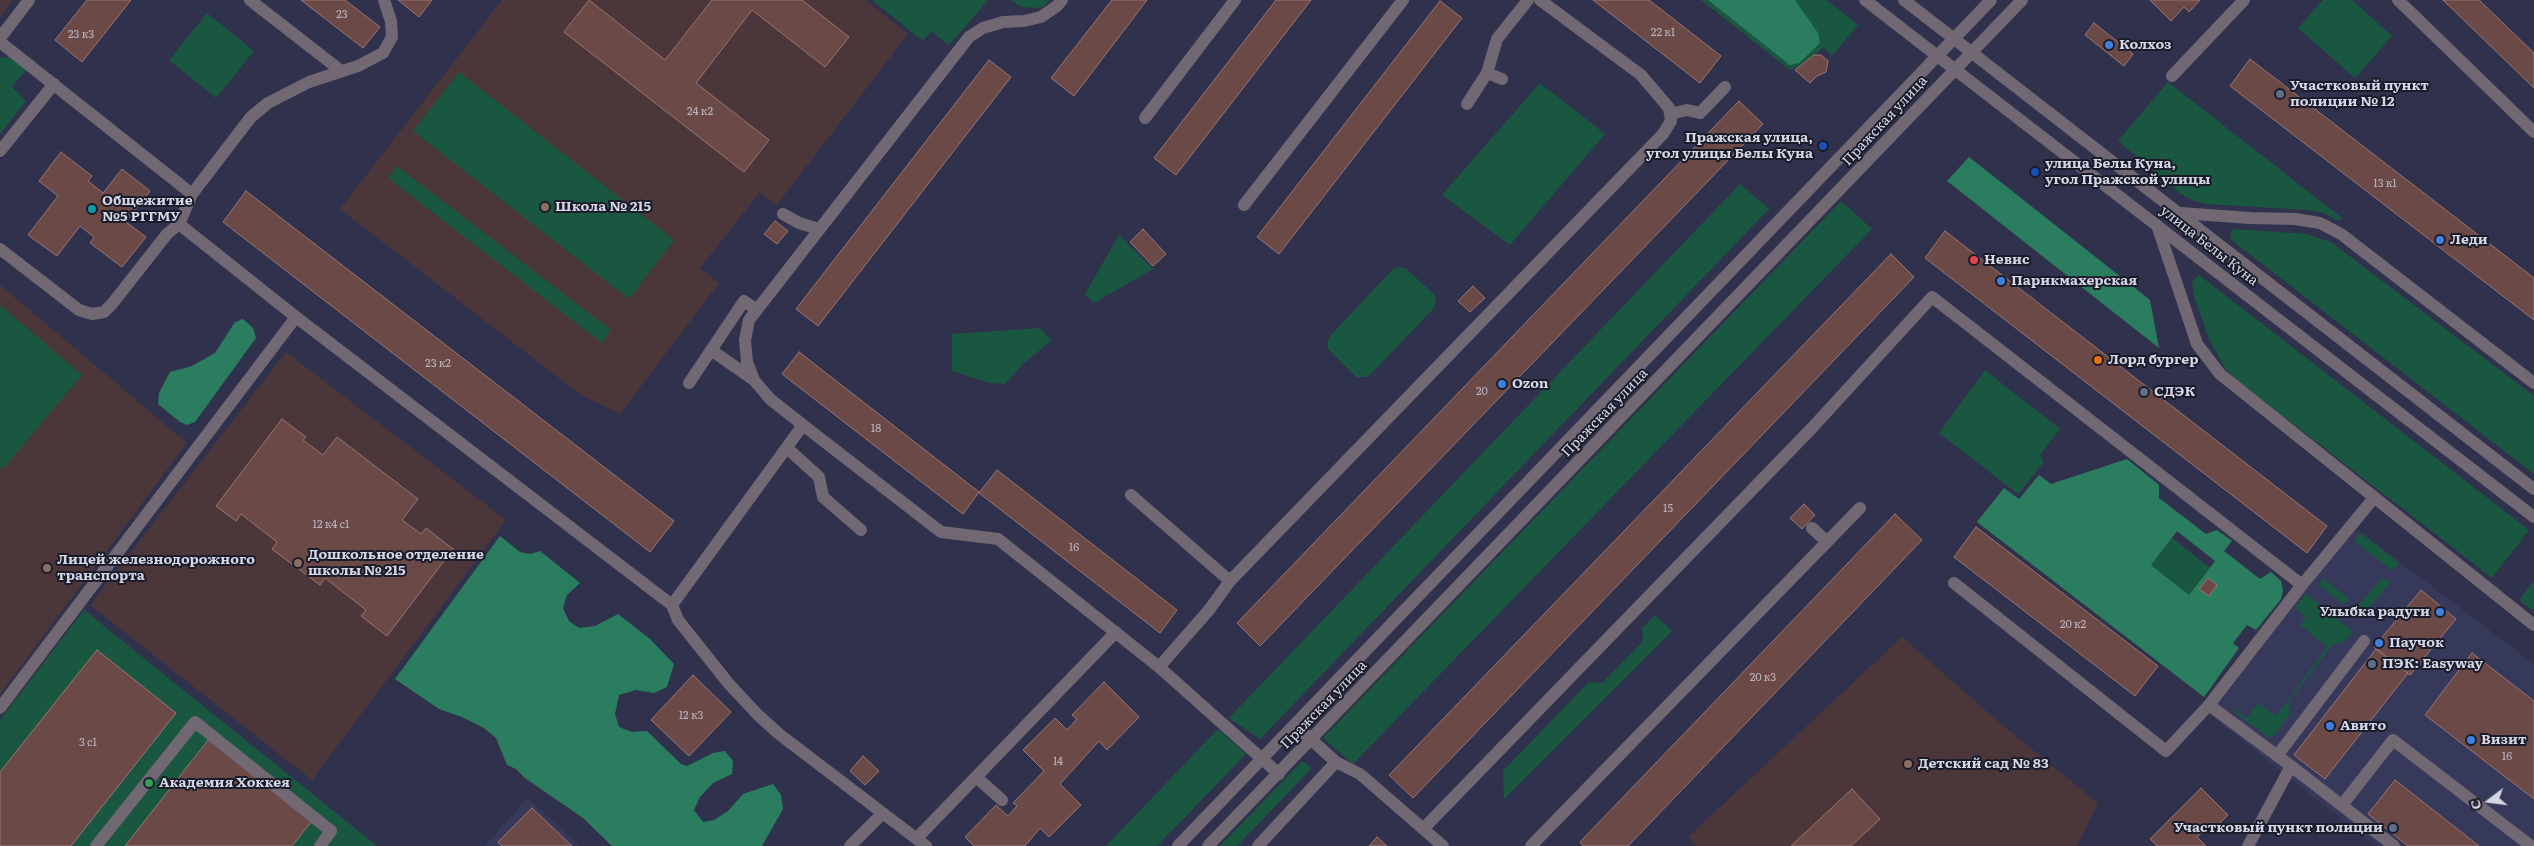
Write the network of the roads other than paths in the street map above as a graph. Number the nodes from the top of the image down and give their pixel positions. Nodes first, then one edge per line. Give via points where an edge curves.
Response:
1 (30, 0) edge
2 (250, 0) edge
3 (384, 0) edge
4 (1062, 0) edge
5 (1235, 0) edge
6 (1403, 0) edge
7 (1528, 0) edge
8 (1540, 0) edge
9 (1865, 0) edge
10 (1904, 0) edge
11 (1991, 0) edge
12 (2022, 0) edge
13 (2244, 0) edge
14 (2398, 0) edge
15 (1955, 38) junction
16 (0, 40) edge
17 (1972, 52) junction
18 (1938, 56) junction
19 (1954, 69) junction
20 (340, 70) junction
21 (1487, 73) junction
22 (2172, 76) dead end
23 (1502, 79) dead end
24 (54, 84) junction
25 (1725, 87) dead end
26 (1468, 104) dead end
27 (1670, 114) junction
28 (1145, 118) dead end
29 (2534, 132) edge
30 (0, 151) edge
31 (192, 194) junction
32 (1244, 205) dead end
33 (2180, 213) junction
34 (783, 214) dead end
35 (179, 224) junction
36 (2156, 225) junction
37 (819, 229) junction
38 (0, 249) edge
39 (757, 310) junction
40 (296, 317) junction
41 (711, 350) junction
42 (754, 380) junction
43 (689, 383) dead end
44 (2534, 383) edge
45 (804, 425) junction
46 (787, 448) junction
47 (2534, 489) edge
48 (1131, 495) dead end
49 (2373, 499) junction
50 (1860, 508) dead end
51 (2534, 517) edge
52 (1812, 528) dead end
53 (861, 530) dead end
54 (1828, 542) junction
55 (1230, 580) junction
56 (1954, 583) dead end
57 (2302, 585) junction
58 (672, 605) junction
59 (2534, 625) edge
60 (1116, 632) junction
61 (2364, 641) dead end
62 (1159, 667) junction
63 (2209, 705) junction
64 (0, 708) edge
65 (1295, 725) junction
66 (1311, 741) junction
67 (2277, 756) junction
68 (1263, 758) junction
69 (1336, 762) junction
70 (2291, 766) junction
71 (1279, 774) junction
72 (976, 777) junction
73 (1002, 800) dead end
74 (2342, 805) junction
75 (883, 813) junction
76 (1424, 828) junction
77 (922, 842) edge
78 (96, 846) edge
79 (320, 846) edge
80 (850, 846) edge
81 (1178, 846) edge
82 (1208, 846) edge
83 (1259, 846) edge
84 (1444, 846) edge
85 (1531, 846) edge
86 (2248, 846) edge
87 (2394, 846) edge
88 (2531, 846) edge

1 - 16 street
2 - 20 street
3 - 20 street via 392,37 383,53 358,66
4 - 37 street via 1041,17 1003,22 983,28 969,37
5 - 28 street
6 - 32 street
7 - 21 street via 1497,39
8 - 27 street via 1641,74 1669,108
9 - 18 street, улица Белы Куна
10 - 15 street, улица Белы Куна
11 - 15 street, Пражская улица
12 - 17 street, Пражская улица
13 - 22 street
14 - 29 street
15 - 17 street, улица Белы Куна
15 - 18 street, Пражская улица
16 - 24 street
17 - 19 street, Пражская улица
17 - 33 street, улица Белы Куна
18 - 19 street, улица Белы Куна
18 - 65 street, Пражская улица
19 - 36 street, улица Белы Куна
19 - 66 street, Пражская улица
20 - 31 street via 268,103 251,118
21 - 23 street
21 - 26 street
24 - 30 street
24 - 31 street
25 - 27 street via 1700,113 1687,110
27 - 55 street via 1671,121 1663,134
31 - 35 street
33 - 44 street via 2320,223 2341,234
33 - 47 street, улица Белы Куна
34 - 37 street
35 - 38 street via 167,234 112,304 104,312 92,314 79,310
35 - 40 street
36 - 49 street via 2197,344 2220,374
36 - 51 street, улица Белы Куна
37 - 39 street
39 - 41 street via 744,301
39 - 42 street via 749,320 744,340
40 - 58 street
40 - 64 street
41 - 42 street
41 - 43 street
42 - 45 street via 770,399
45 - 46 street
45 - 60 street via 941,532 998,539
46 - 53 street via 819,477 823,496
46 - 58 street
48 - 55 street
49 - 57 street
49 - 59 street
50 - 54 street
52 - 54 street
54 - 85 street
55 - 62 street
56 - 63 street via 2166,751
57 - 63 street
57 - 76 street via 1932,296 1812,428
58 - 75 street via 678,620 728,684 758,715
60 - 62 street
60 - 72 street
61 - 67 street
62 - 68 street
63 - 67 street
65 - 66 street
65 - 68 street, Пражская улица
66 - 69 street
66 - 71 street, Пражская улица
67 - 70 street
68 - 71 street
68 - 81 street, Пражская улица
69 - 76 street via 1360,774
69 - 83 street
70 - 74 street
70 - 86 street
71 - 82 street, Пражская улица
72 - 73 street
72 - 77 street
74 - 87 street
74 - 88 street via 2393,740
75 - 77 street
75 - 80 street
76 - 84 street
78 - 79 street via 195,722 331,831

